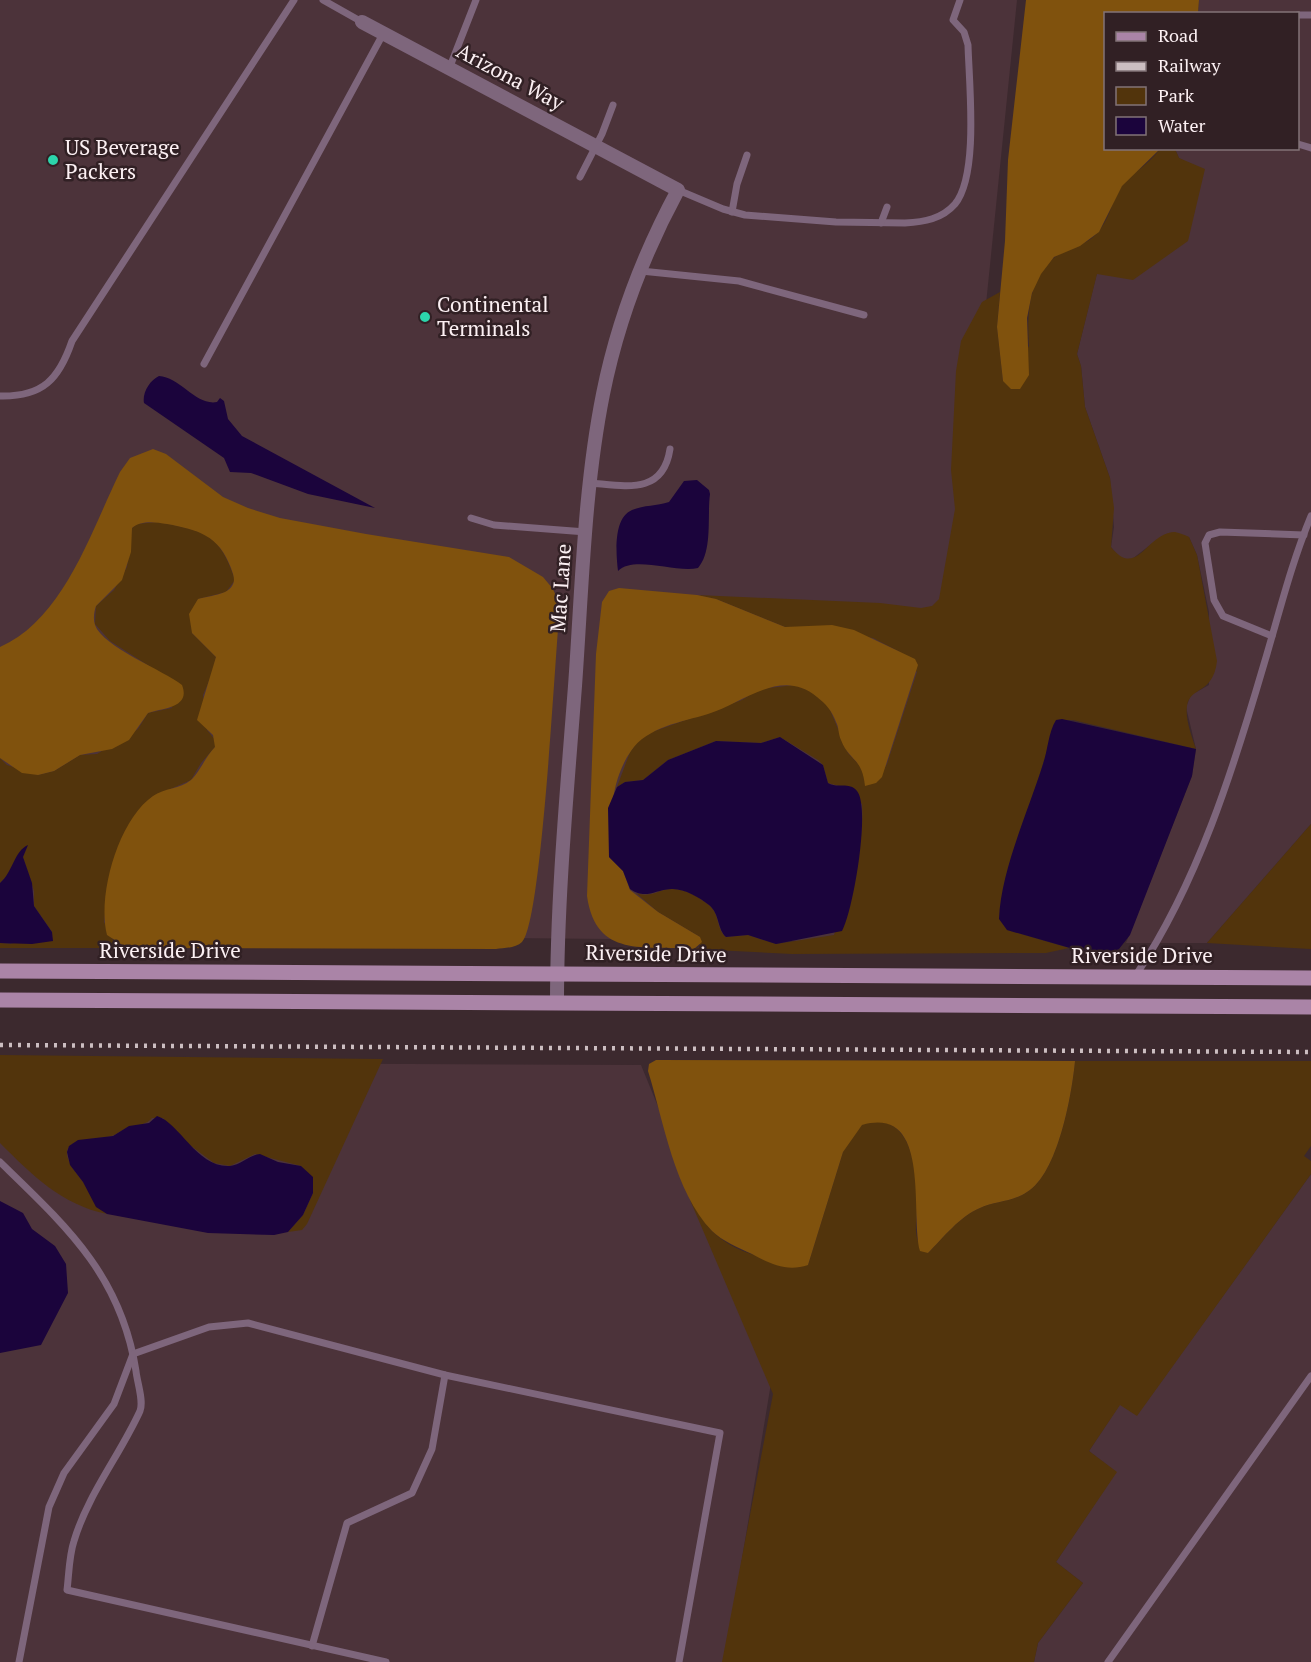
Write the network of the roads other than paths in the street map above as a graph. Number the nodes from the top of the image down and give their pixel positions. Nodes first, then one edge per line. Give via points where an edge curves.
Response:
1 (294, 0) edge
2 (322, 0) edge
3 (476, 0) edge
4 (960, 0) edge
5 (362, 22) joint
6 (383, 34) junction
7 (449, 69) junction
8 (613, 105) dead end
9 (596, 147) junction
10 (747, 155) dead end
11 (580, 177) dead end
12 (678, 190) junction
13 (887, 207) dead end
14 (732, 212) junction
15 (881, 223) junction
16 (641, 271) junction
17 (864, 315) dead end
18 (204, 364) dead end
19 (0, 396) edge
20 (670, 448) dead end
21 (591, 483) junction
22 (1311, 516) edge
23 (471, 518) dead end
24 (586, 531) junction
25 (1304, 535) junction
26 (1272, 636) junction
27 (0, 971) edge
28 (558, 974) junction
29 (1135, 977) junction
30 (1311, 978) edge
31 (0, 1000) edge
32 (558, 1003) junction
33 (1311, 1007) edge
34 (0, 1162) edge
35 (133, 1354) junction
36 (446, 1375) junction
37 (1311, 1377) edge
38 (312, 1646) junction
39 (19, 1662) edge
40 (381, 1662) edge
41 (678, 1662) edge
42 (1108, 1662) edge

1 - 19 lane via 72,341 61,371 52,381 22,395
2 - 5 lane, Arizona Way
3 - 7 lane
4 - 15 lane via 953,20 968,45 970,126 965,187 956,203 934,219
5 - 6 street, Arizona Way
6 - 7 street, Arizona Way
6 - 18 lane
7 - 9 street, Arizona Way
8 - 9 lane
9 - 11 lane
9 - 12 street, Arizona Way
10 - 14 lane
12 - 14 lane
12 - 16 street, Mac Lane
13 - 15 lane
14 - 15 lane
16 - 17 lane via 739,281
16 - 21 street, Mac Lane via 609,366
20 - 21 lane via 663,471 642,485
21 - 24 street, Mac Lane
22 - 25 lane
23 - 24 lane via 494,525
24 - 28 street, Mac Lane
25 - 26 lane
25 - 26 lane via 1220,532 1209,535 1205,543 1214,600 1223,616
26 - 29 lane via 1226,786 1181,895 1158,943
27 - 28 main road, Riverside Drive
28 - 29 main road, Riverside Drive
28 - 32 street, Mac Lane
29 - 30 main road, Riverside Drive
31 - 32 main road
32 - 33 main road
34 - 35 lane via 97,1264 117,1303
35 - 36 lane via 209,1327 248,1323
35 - 38 lane via 141,1408 100,1482 74,1542 67,1590
35 - 39 lane via 114,1404 64,1473 48,1507
36 - 38 lane via 432,1449 412,1492 347,1523
36 - 41 lane via 720,1433
37 - 42 lane
38 - 40 lane

